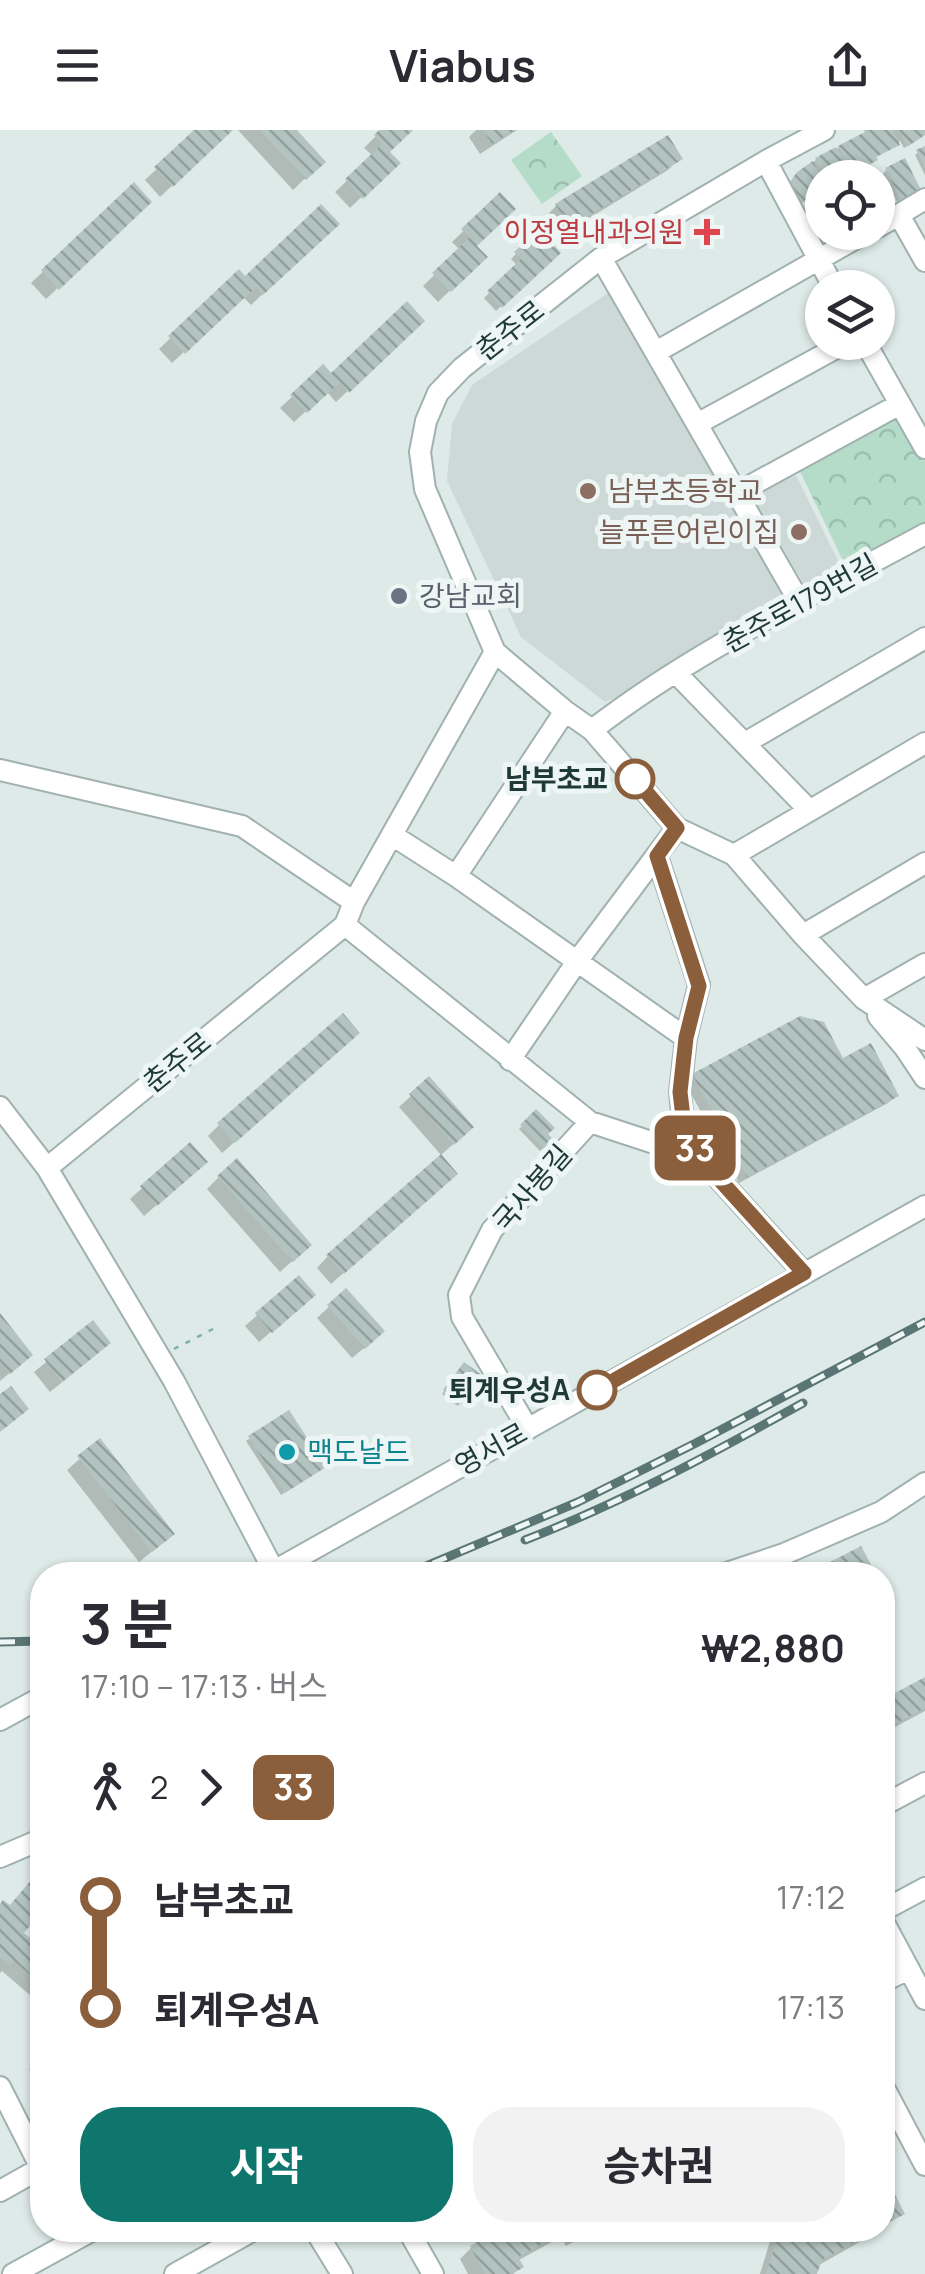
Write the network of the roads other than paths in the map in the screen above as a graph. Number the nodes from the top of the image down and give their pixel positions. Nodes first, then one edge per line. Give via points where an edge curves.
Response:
1 (824, 130) edge
2 (766, 161) junction
3 (925, 199) edge
4 (899, 215) junction
5 (895, 217) edge
6 (834, 250) edge
7 (601, 258) junction
8 (818, 259) junction
9 (925, 261) edge
10 (824, 270) edge
11 (656, 352) junction
12 (815, 360) edge
13 (875, 360) edge
14 (900, 404) junction
15 (697, 424) junction
16 (925, 448) edge
17 (737, 494) junction
18 (925, 534) edge
19 (799, 601) junction
20 (925, 638) edge
21 (496, 652) junction
22 (676, 673) junction
23 (566, 711) junction
24 (592, 730) junction
25 (745, 743) junction
26 (925, 743) edge
27 (0, 770) edge
28 (809, 810) junction
29 (677, 828) junction
30 (392, 835) junction
31 (734, 855) junction
32 (657, 856) junction
33 (925, 863) edge
34 (456, 876) junction
35 (354, 902) junction
36 (345, 925) junction
37 (802, 935) junction
38 (578, 960) junction
39 (925, 964) edge
40 (864, 999) junction
41 (686, 1038) junction
42 (925, 1040) edge
43 (510, 1060) junction
44 (925, 1078) edge
45 (0, 1107) edge
46 (590, 1122) junction
47 (700, 1158) junction
48 (47, 1168) junction
49 (925, 1206) edge
50 (804, 1273) junction
51 (528, 1429) junction
52 (925, 1484) edge
53 (265, 1562) edge
54 (291, 1562) edge
55 (760, 1562) edge
56 (30, 1704) edge
57 (0, 1720) edge
58 (925, 1783) edge
59 (895, 1799) edge
60 (30, 1844) edge
61 (0, 1858) edge
62 (925, 1888) edge
63 (895, 1907) edge
64 (895, 1941) edge
65 (909, 1969) junction
66 (895, 1976) edge
67 (925, 2000) edge
68 (0, 2089) edge
69 (895, 2108) edge
70 (925, 2113) edge
71 (904, 2124) junction
72 (30, 2147) edge
73 (925, 2165) edge
74 (30, 2174) edge
75 (0, 2191) edge
76 (71, 2242) edge
77 (233, 2242) edge
78 (322, 2242) edge
79 (415, 2242) edge
80 (13, 2274) edge
81 (176, 2274) edge
82 (342, 2274) edge
83 (432, 2274) edge

1 - 2 street, 춘주로
2 - 7 street, 춘주로
2 - 8 street
3 - 4 street
4 - 5 street
4 - 9 street
6 - 8 street
7 - 11 street
7 - 21 street, 춘주로 via 462,368 438,393 426,421 420,452 425,489
8 - 10 street
8 - 11 street
11 - 15 street
12 - 15 street
13 - 14 street
14 - 16 street
14 - 17 street
15 - 17 street
17 - 19 street
18 - 19 street, 춘주로179번길
19 - 22 street, 춘주로179번길
20 - 25 street
21 - 23 street, 춘주로
21 - 30 street, 춘주로
22 - 24 street, 춘주로179번길
22 - 25 street
23 - 24 street, 춘주로
23 - 34 street
24 - 29 street, 춘주로
25 - 28 street
26 - 28 street
27 - 35 street via 242,826
28 - 31 street
29 - 31 street, 춘주로
29 - 32 street
30 - 34 street
30 - 35 street, 춘주로
31 - 37 street, 춘주로
32 - 38 street
32 - 41 street via 699,986
33 - 37 street
34 - 38 street
35 - 36 street, 춘주로
36 - 43 street, 국사봉길
36 - 48 street, 춘주로
37 - 40 street, 춘주로
38 - 41 street
38 - 43 street
39 - 40 street
40 - 42 street, 춘주로
40 - 44 street
41 - 47 street via 680,1092 684,1125
43 - 46 street, 국사봉길
45 - 48 street
46 - 47 street
46 - 51 street, 국사봉길 via 492,1230 459,1295 462,1317
47 - 50 street
48 - 53 street via 160,1357
49 - 50 street, 영서로
50 - 51 street, 영서로
51 - 54 street, 영서로
52 - 55 street via 881,1512
56 - 57 street
58 - 59 street
60 - 61 street
62 - 63 street
64 - 65 street
65 - 66 street
65 - 67 street
68 - 72 street
69 - 71 street
70 - 71 street
71 - 73 street
74 - 75 street
76 - 80 street
77 - 81 street
78 - 82 street
79 - 83 street

